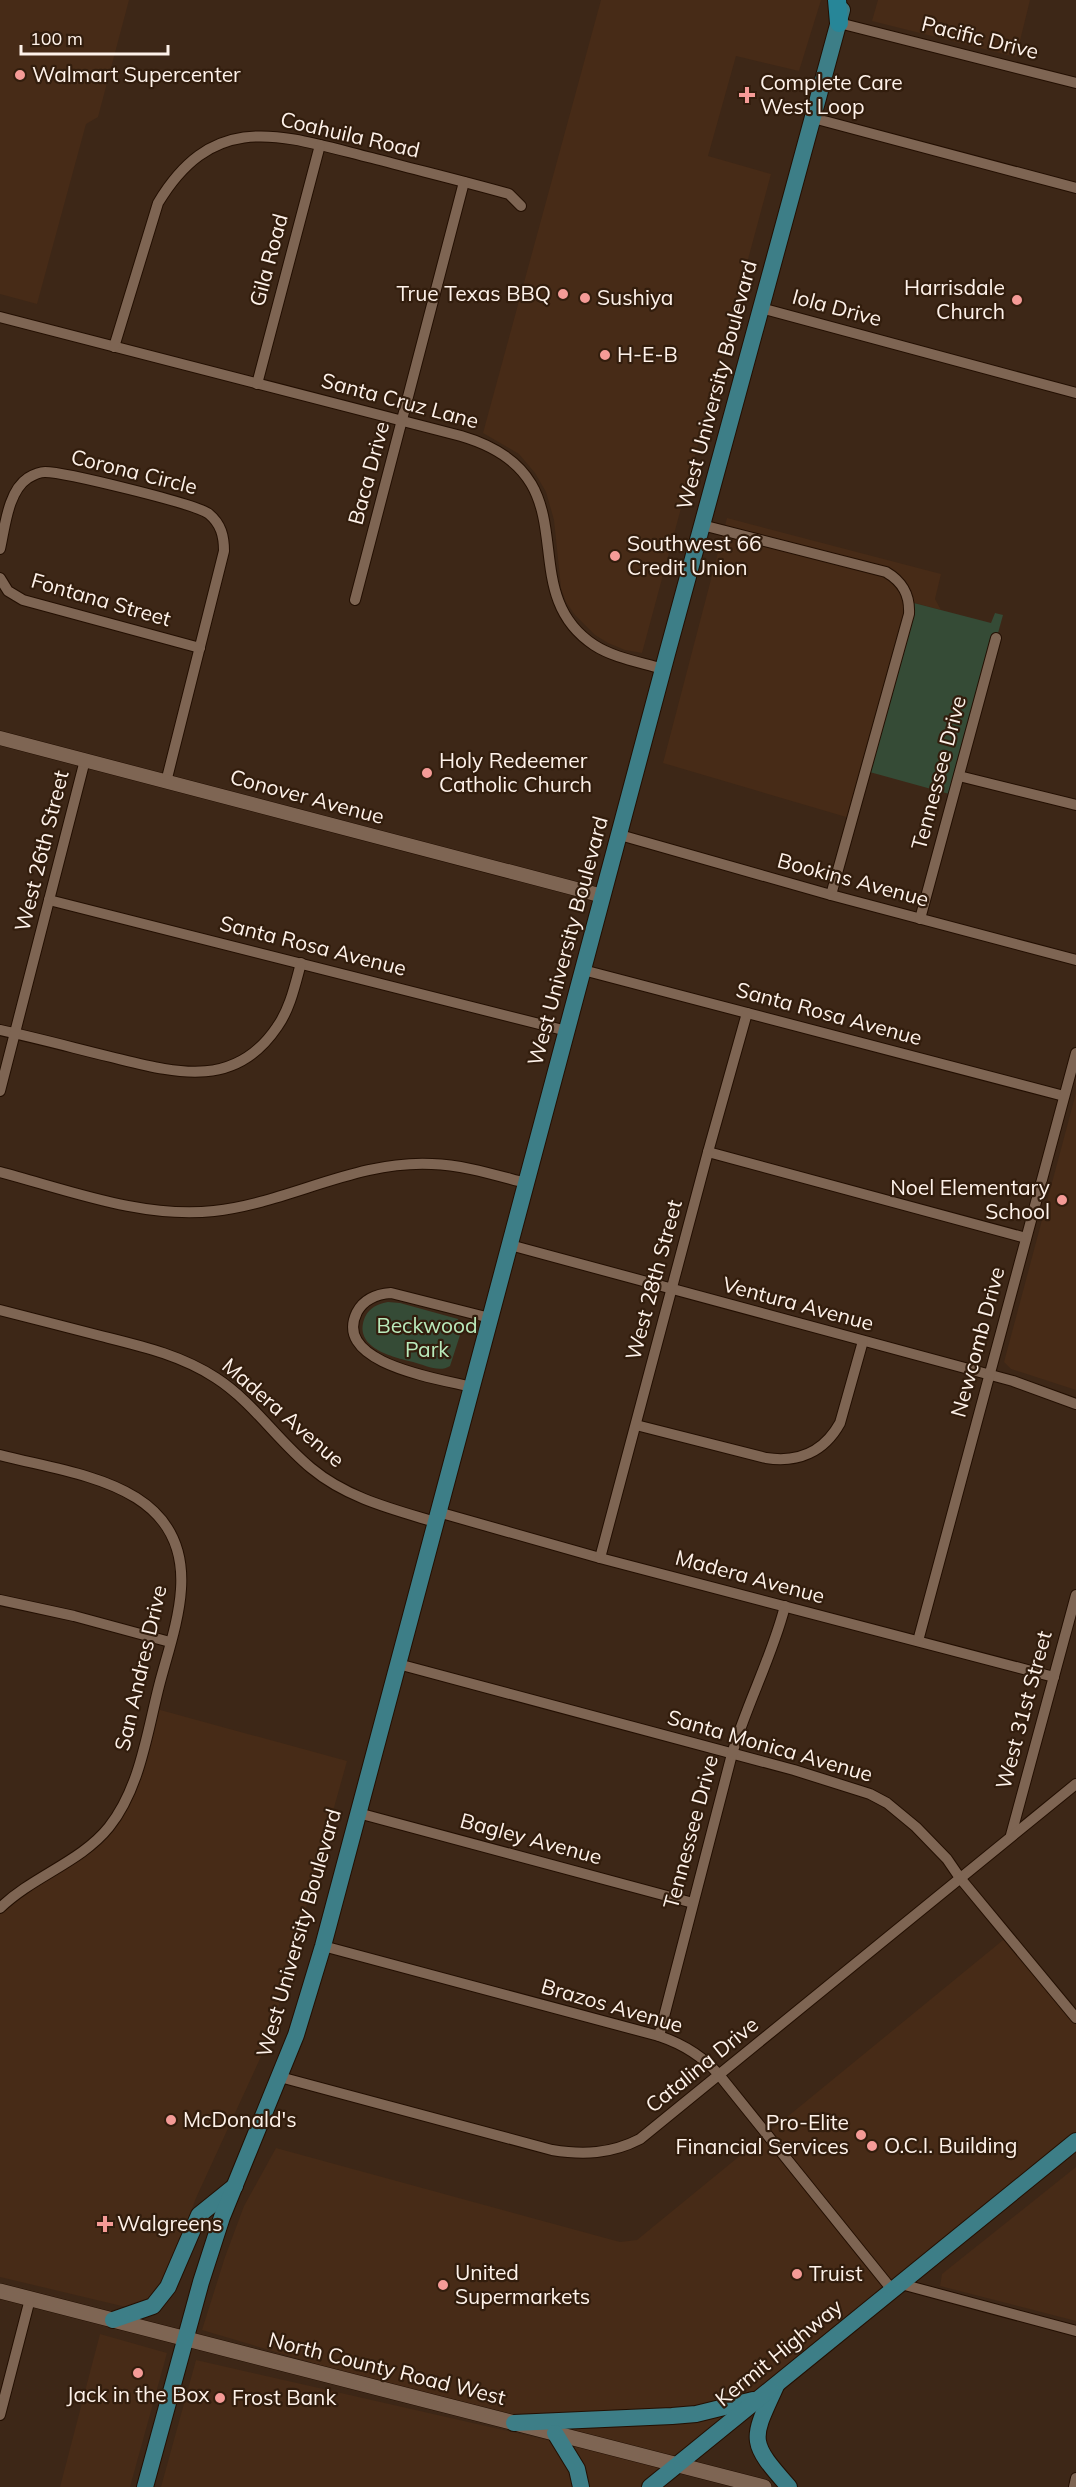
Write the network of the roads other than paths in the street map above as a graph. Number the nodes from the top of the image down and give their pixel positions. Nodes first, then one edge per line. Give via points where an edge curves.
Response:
1 (837, 0) edge
2 (845, 0) edge
3 (839, 22) junction
4 (1076, 83) edge
5 (813, 118) junction
6 (320, 145) junction
7 (464, 182) junction
8 (1076, 188) edge
9 (521, 206) dead end
10 (761, 308) junction
11 (0, 317) edge
12 (114, 347) junction
13 (257, 384) junction
14 (1076, 393) edge
15 (403, 421) junction
16 (702, 525) junction
17 (0, 549) edge
18 (0, 578) edge
19 (355, 600) dead end
20 (996, 638) dead end
21 (200, 648) junction
22 (663, 669) junction
23 (0, 738) edge
24 (85, 760) junction
25 (959, 776) junction
26 (166, 782) junction
27 (1076, 805) edge
28 (620, 835) junction
29 (831, 895) junction
30 (603, 896) junction
31 (49, 900) junction
32 (920, 919) junction
33 (1076, 960) edge
34 (301, 963) junction
35 (584, 970) junction
36 (747, 1013) junction
37 (0, 1030) edge
38 (567, 1031) junction
39 (15, 1033) junction
40 (1076, 1053) edge
41 (0, 1091) edge
42 (1065, 1096) junction
43 (708, 1152) junction
44 (0, 1172) edge
45 (526, 1183) junction
46 (1026, 1238) junction
47 (510, 1245) junction
48 (671, 1290) junction
49 (0, 1310) edge
50 (490, 1318) junction
51 (863, 1341) junction
52 (989, 1375) junction
53 (472, 1387) junction
54 (1076, 1404) edge
55 (636, 1425) junction
56 (0, 1455) edge
57 (437, 1517) junction
58 (600, 1558) junction
59 (1076, 1595) edge
60 (0, 1600) edge
61 (785, 1606) junction
62 (918, 1641) junction
63 (170, 1642) junction
64 (398, 1664) junction
65 (1054, 1677) junction
66 (732, 1754) junction
67 (1076, 1784) edge
68 (358, 1813) junction
69 (1010, 1835) junction
70 (960, 1878) junction
71 (693, 1903) junction
72 (0, 1908) edge
73 (323, 1946) junction
74 (1076, 2018) edge
75 (658, 2036) junction
76 (720, 2076) junction
77 (280, 2077) junction
78 (1076, 2141) edge
79 (235, 2185) junction
80 (897, 2287) junction
81 (0, 2291) edge
82 (30, 2299) junction
83 (113, 2320) junction
84 (1076, 2331) edge
85 (185, 2340) junction
86 (776, 2386) junction
87 (757, 2399) junction
88 (0, 2415) edge
89 (514, 2423) junction
90 (555, 2433) junction
91 (678, 2465) junction
92 (1076, 2478) edge
93 (145, 2487) edge
94 (581, 2487) edge
95 (650, 2487) edge
96 (764, 2487) edge
97 (789, 2487) edge
98 (1074, 2487) edge

1 - 3 highway
2 - 3 main road, West University Boulevard
3 - 4 street, Pacific Drive
3 - 5 main road, West University Boulevard
5 - 8 street
5 - 10 main road, West University Boulevard
6 - 7 street, Coahuila Road
6 - 12 street, Coahuila Road via 259,135 218,146 183,169 154,213
6 - 13 street, Gila Road
7 - 9 street, Coahuila Road via 509,194
7 - 15 street, Baca Drive
10 - 14 street, Iola Drive
10 - 16 main road, West University Boulevard
11 - 12 street, Santa Cruz Lane
12 - 13 street, Santa Cruz Lane
13 - 15 street, Santa Cruz Lane
15 - 19 street, Baca Drive
15 - 22 street, Santa Cruz Lane via 477,440 520,469 536,492 544,516 550,574 567,618 586,639 608,652
16 - 22 main road, West University Boulevard
16 - 29 street via 886,572 900,582 909,600 909,614
17 - 21 street, Corona Circle via 17,490 38,473 87,479 204,510 222,531 224,551
18 - 21 street, Fontana Street via 8,591 22,600
20 - 25 street, Tennessee Drive
21 - 26 street, Corona Circle
22 - 28 main road, West University Boulevard
23 - 24 street, Conover Avenue
24 - 26 street, Conover Avenue
24 - 31 street, West 26th Street
25 - 27 street
25 - 32 street, Tennessee Drive
26 - 30 street, Conover Avenue
28 - 29 street, Bookins Avenue
28 - 30 main road, West University Boulevard
29 - 32 street, Bookins Avenue
30 - 35 main road, West University Boulevard
31 - 34 street, Santa Rosa Avenue
31 - 39 street, West 26th Street
32 - 33 street, Bookins Avenue
34 - 38 street, Santa Rosa Avenue
34 - 39 street via 278,1027 253,1053 220,1069 203,1073 167,1070
35 - 36 street, Santa Rosa Avenue
35 - 38 main road, West University Boulevard
36 - 42 street, Santa Rosa Avenue
36 - 43 street, West 28th Street
37 - 39 street
38 - 45 main road, West University Boulevard
39 - 41 street, West 26th Street
40 - 42 street, Newcomb Drive
42 - 46 street, Newcomb Drive
43 - 46 street
43 - 48 street, West 28th Street
44 - 45 street via 167,1212 214,1211 260,1203 389,1167 431,1164 472,1169
45 - 47 main road, West University Boulevard
46 - 52 street, Newcomb Drive
47 - 48 street, Ventura Avenue
47 - 50 main road, West University Boulevard
48 - 51 street, Ventura Avenue
48 - 55 street, West 28th Street
49 - 57 street, Madera Avenue via 149,1348 189,1363 238,1394 299,1457 333,1483 375,1504
50 - 53 main road, West University Boulevard
50 - 53 street via 392,1293 369,1299 354,1321 358,1344 375,1359
51 - 52 street, Ventura Avenue
51 - 55 street via 840,1423 827,1441 809,1454 788,1460 766,1458
52 - 54 street, Ventura Avenue
52 - 62 street, Newcomb Drive
53 - 57 main road, West University Boulevard
55 - 58 street, West 28th Street
56 - 63 street, San Andres Drive via 120,1487 152,1508 174,1542 182,1574
57 - 58 street, Madera Avenue
57 - 64 main road, West University Boulevard
58 - 61 street, Madera Avenue
59 - 65 street, West 31st Street
60 - 63 street
61 - 62 street, Madera Avenue
61 - 66 street, Tennessee Drive via 774,1646
62 - 65 street, Madera Avenue
63 - 72 street, San Andres Drive via 134,1778 122,1808 91,1845 30,1883
64 - 66 street, Santa Monica Avenue
64 - 68 main road, West University Boulevard
65 - 69 street, West 31st Street
66 - 70 street, Santa Monica Avenue via 879,1798 922,1833
66 - 71 street, Tennessee Drive
67 - 69 street, Catalina Drive
68 - 71 street, Bagley Avenue
68 - 73 main road, West University Boulevard
69 - 70 street, Catalina Drive
70 - 74 street, Santa Monica Avenue
70 - 76 street, Catalina Drive
71 - 75 street, Tennessee Drive
73 - 75 street, Brazos Avenue
73 - 77 main road, West University Boulevard
75 - 76 street, Brazos Avenue via 700,2056
76 - 77 street, Catalina Drive via 640,2139 614,2150 584,2154 552,2150
76 - 80 street, Brazos Avenue
77 - 79 main road, West University Boulevard
78 - 80 main road, Kermit Highway
79 - 83 main road via 199,2215 168,2287 153,2306
79 - 85 main road, West University Boulevard
80 - 84 street
80 - 86 main road, Kermit Highway
81 - 82 main road, North County Road West
82 - 83 main road, North County Road West
82 - 88 street
83 - 85 main road, North County Road West
85 - 89 main road, North County Road West
85 - 93 main road, West University Boulevard
86 - 87 main road, Kermit Highway
86 - 97 main road via 758,2426 757,2441 766,2461
87 - 89 main road via 696,2414
87 - 91 main road, Kermit Highway
89 - 90 main road, North County Road West
90 - 91 main road, North County Road West
90 - 94 main road via 577,2469
91 - 95 main road, Kermit Highway
91 - 96 main road, North County Road West
92 - 98 street

